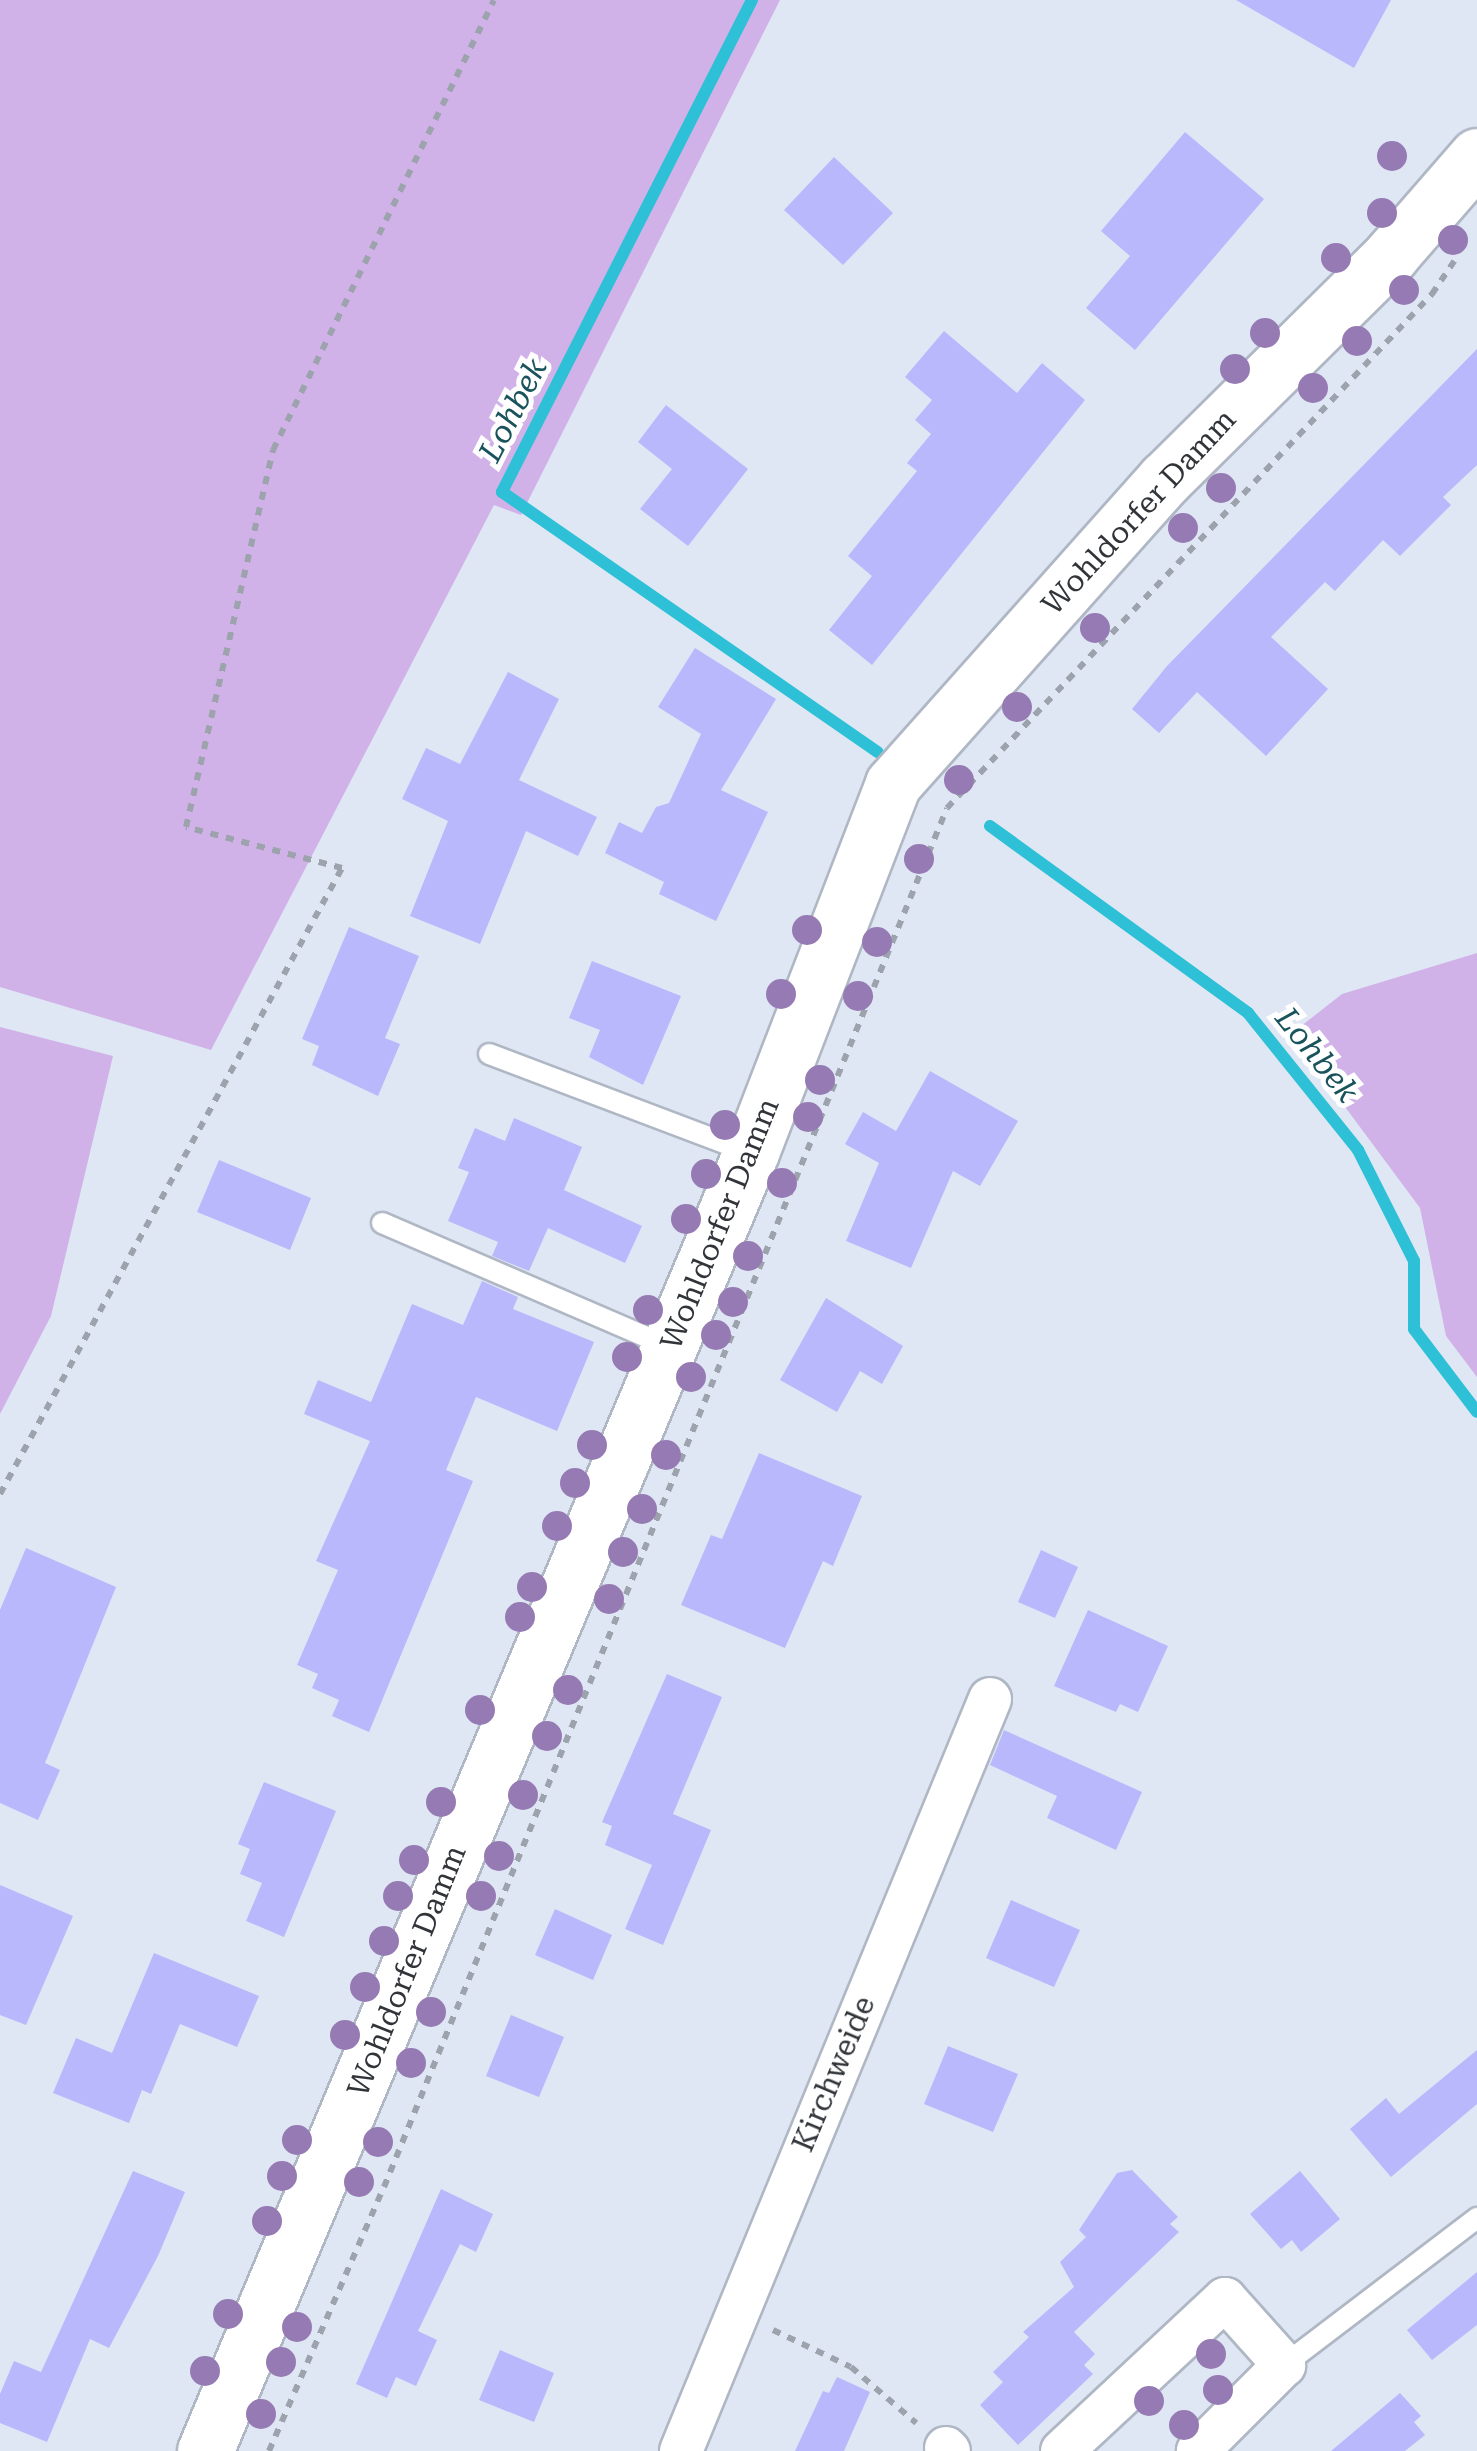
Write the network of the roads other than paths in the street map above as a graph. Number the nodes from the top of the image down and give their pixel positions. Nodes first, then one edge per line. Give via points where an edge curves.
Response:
1 (1477, 156) edge
2 (489, 1054) dead end
3 (750, 1152) junction
4 (382, 1223) dead end
5 (669, 1347) junction
6 (990, 1699) dead end
7 (1477, 2218) edge
8 (1284, 2365) junction
9 (205, 2451) edge
10 (681, 2451) edge
11 (1062, 2451) edge
12 (1198, 2451) edge

1 - 3 street, Wohldorfer Damm via 1391,255 1165,479 893,784
2 - 3 lane
3 - 5 street, Wohldorfer Damm
4 - 5 lane
5 - 9 street, Wohldorfer Damm
6 - 10 street, Kirchweide
7 - 8 lane
8 - 11 street via 1226,2298
8 - 12 street

